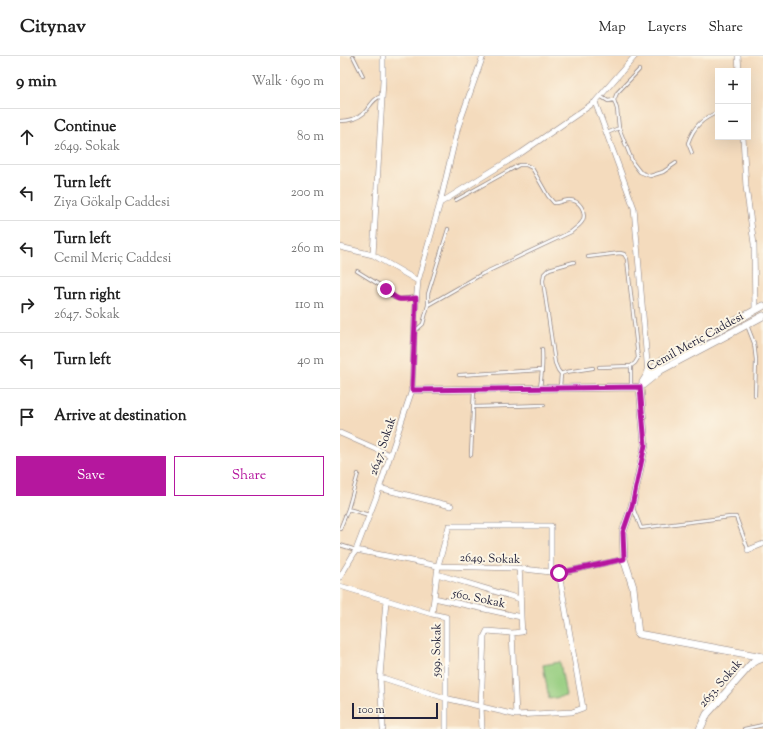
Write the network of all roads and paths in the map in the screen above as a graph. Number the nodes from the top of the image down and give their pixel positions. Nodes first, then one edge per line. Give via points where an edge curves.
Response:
1 (353, 56) edge
2 (383, 56) edge
3 (483, 56) edge
4 (635, 56) edge
5 (738, 56) edge
6 (739, 68) edge
7 (639, 70) dead end
8 (363, 76) dead end
9 (382, 96) junction
10 (600, 96) junction
11 (614, 100) junction
12 (595, 102) junction
13 (715, 113) edge
14 (340, 121) edge
15 (619, 128) junction
16 (606, 133) junction
17 (743, 140) edge
18 (692, 153) dead end
19 (676, 163) dead end
20 (456, 200) dead end
21 (440, 203) junction
22 (448, 229) dead end
23 (340, 247) edge
24 (373, 255) junction
25 (588, 258) dead end
26 (574, 262) dead end
27 (357, 271) dead end
28 (418, 281) junction
29 (416, 298) junction
30 (428, 305) junction
31 (763, 306) edge
32 (755, 310) junction
33 (763, 316) edge
34 (747, 324) junction
35 (414, 331) junction
36 (542, 349) dead end
37 (631, 366) junction
38 (599, 367) dead end
39 (593, 368) dead end
40 (541, 370) junction
41 (562, 374) junction
42 (648, 374) junction
43 (459, 375) dead end
44 (631, 387) junction
45 (640, 387) junction
46 (474, 388) junction
47 (540, 388) junction
48 (560, 388) junction
49 (412, 390) junction
50 (755, 395) dead end
51 (544, 405) dead end
52 (473, 407) junction
53 (340, 433) edge
54 (390, 455) junction
55 (471, 455) dead end
56 (358, 474) dead end
57 (379, 488) junction
58 (451, 506) dead end
59 (632, 506) junction
60 (348, 509) junction
61 (369, 515) junction
62 (340, 529) edge
63 (763, 544) edge
64 (340, 545) edge
65 (356, 550) junction
66 (748, 550) joint
67 (624, 559) junction
68 (438, 566) junction
69 (519, 568) junction
70 (551, 572) junction
71 (559, 573) junction
72 (437, 574) junction
73 (340, 577) edge
74 (340, 586) edge
75 (434, 598) junction
76 (520, 599) junction
77 (386, 600) junction
78 (432, 614) junction
79 (520, 617) junction
80 (512, 634) junction
81 (763, 658) edge
82 (380, 677) junction
83 (445, 698) junction
84 (481, 706) junction
85 (516, 715) junction
86 (763, 725) edge
87 (383, 729) edge
88 (446, 729) edge
89 (482, 729) edge
90 (700, 729) edge
91 (744, 729) edge

1 - 8 lane
2 - 9 street
3 - 21 street via 458,127
4 - 10 street
5 - 6 street
7 - 11 lane via 617,93
9 - 14 lane via 377,97 363,113 351,120
9 - 24 street
10 - 11 lane via 608,101
10 - 12 street
11 - 15 lane
12 - 16 street
12 - 21 street via 521,154
13 - 18 lane via 704,118 691,135 688,144
15 - 16 lane
15 - 19 lane via 633,163 640,172 650,176 663,172
16 - 42 street via 634,208
17 - 32 street via 746,187 754,244
20 - 30 lane via 520,165 526,165 532,168 554,203 575,201 582,206 584,214 582,222 571,232 482,274
21 - 28 street
22 - 30 lane via 428,294
23 - 24 street
24 - 28 street
25 - 37 lane via 620,253 627,259 638,358
26 - 41 lane via 549,269 543,280 555,363
27 - 29 lane via 386,289 394,298
28 - 29 street, 2647. Sokak
29 - 35 street, 2647. Sokak
30 - 35 lane via 424,324
31 - 32 street, Cemil Meriç Caddesi
32 - 42 street, Cemil Meriç Caddesi via 662,361
33 - 34 street, Cemil Meriç Caddesi
34 - 45 street, Cemil Meriç Caddesi via 661,370
34 - 50 lane via 754,343
35 - 49 street, 2647. Sokak
36 - 40 lane via 544,363
37 - 38 lane
37 - 44 lane
39 - 41 lane
40 - 43 lane
40 - 47 lane
41 - 48 lane
42 - 45 street, Cemil Meriç Caddesi
44 - 45 street, Cemil Meriç Caddesi
44 - 48 street, Cemil Meriç Caddesi
45 - 59 street via 645,445
46 - 47 street, Cemil Meriç Caddesi
46 - 49 street, Cemil Meriç Caddesi
46 - 52 lane
47 - 48 street, Cemil Meriç Caddesi
49 - 54 street, 2647. Sokak
51 - 52 lane
52 - 55 lane
53 - 54 street
54 - 57 street, 2647. Sokak
56 - 60 lane
57 - 58 street
57 - 61 street, 2647. Sokak
59 - 66 lane via 641,528 736,518
59 - 67 street via 623,532
60 - 61 lane
60 - 62 lane
61 - 65 street, 2647. Sokak
63 - 66 street
64 - 65 lane
65 - 68 street, 2649. Sokak
65 - 73 street, 2647. Sokak
67 - 71 street, 2649. Sokak
67 - 81 street via 633,587 638,634
68 - 69 street, 2649. Sokak
68 - 70 street via 449,526 551,526
68 - 72 street
69 - 70 street, 2649. Sokak
69 - 76 street
70 - 71 street, 2649. Sokak
71 - 85 street via 583,708 572,712
72 - 75 street
72 - 76 street
74 - 77 street
75 - 78 street
75 - 79 street, 560. Sokak
76 - 79 street
77 - 78 street
77 - 82 street
78 - 83 street, 599. Sokak via 446,617
79 - 80 street via 522,632
80 - 84 street via 487,631 484,637
80 - 85 street
81 - 90 street, 2653. Sokak via 753,662 707,714
82 - 83 street
82 - 87 street
83 - 84 street
83 - 88 street
84 - 85 street
84 - 89 street
86 - 91 lane

